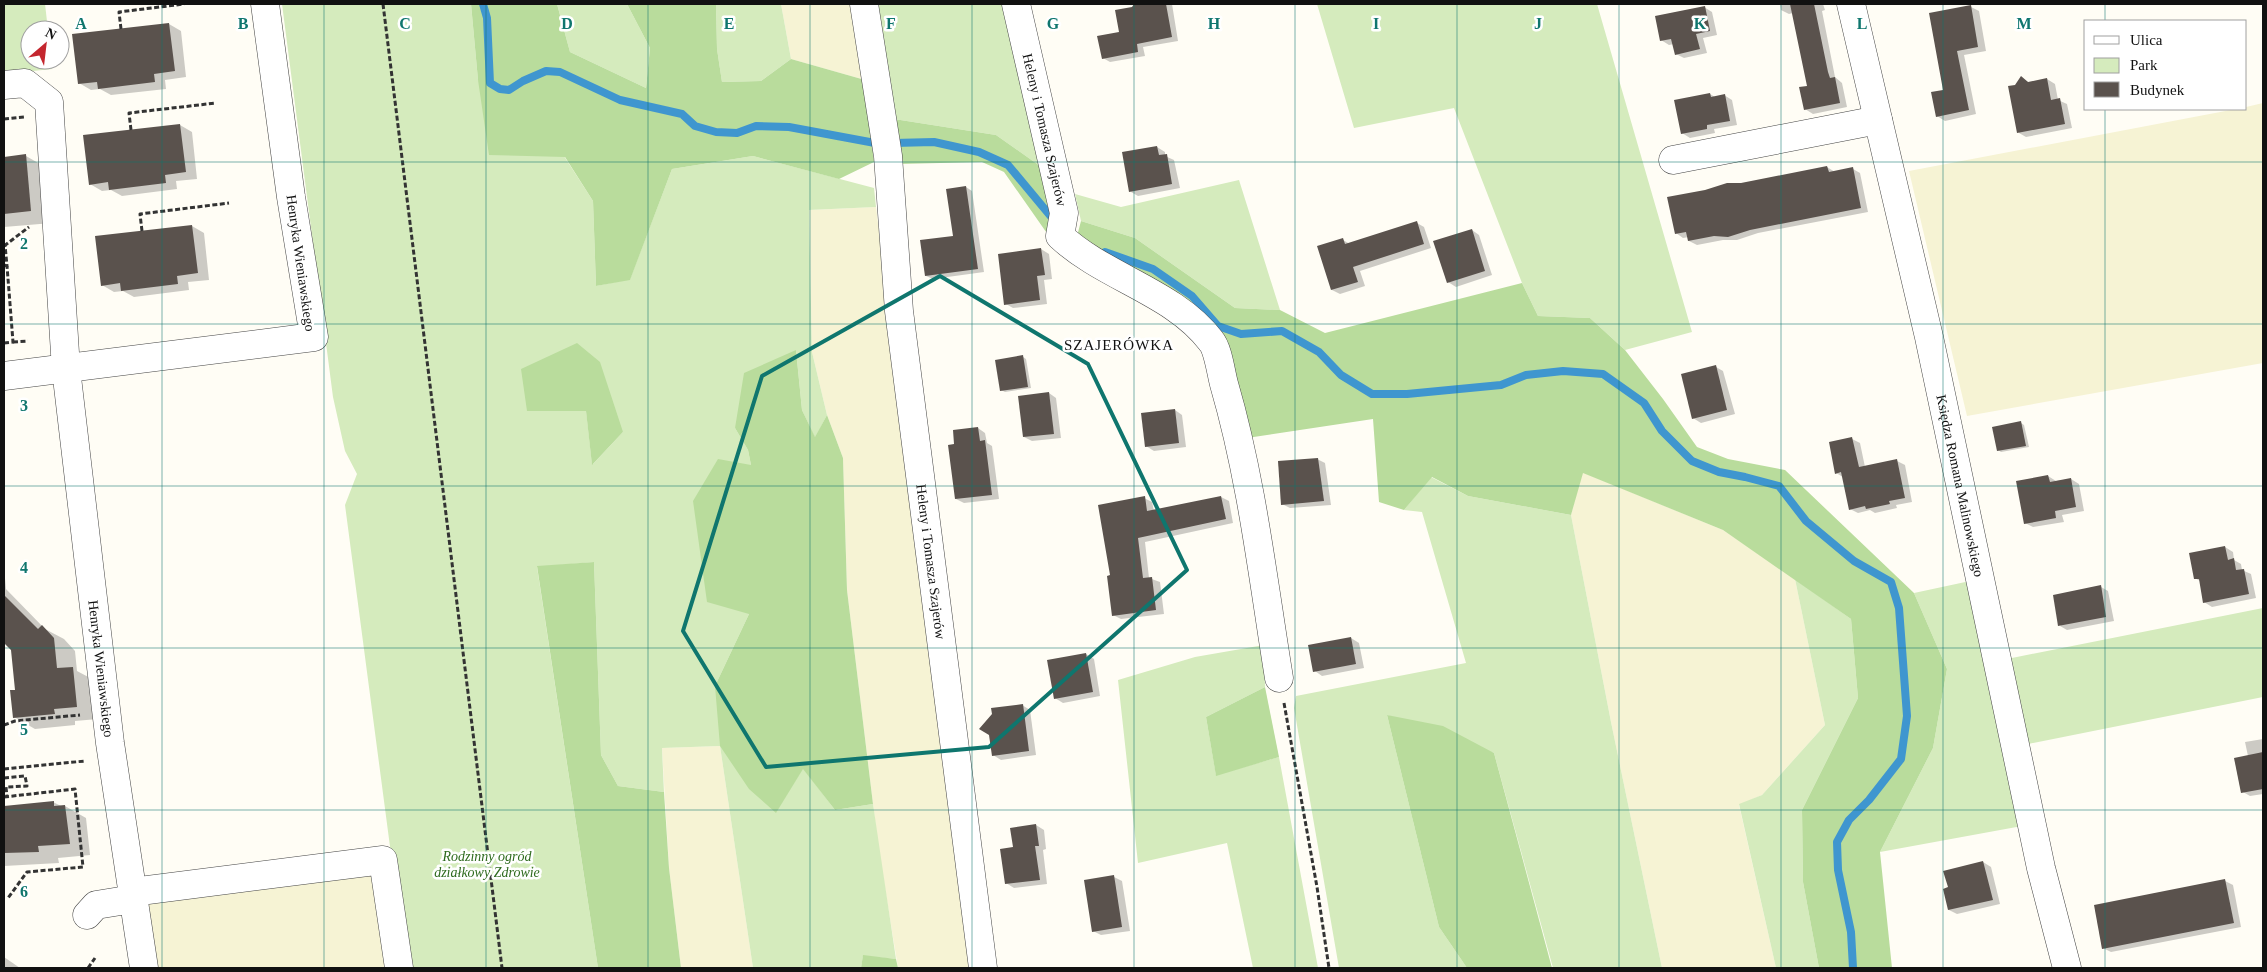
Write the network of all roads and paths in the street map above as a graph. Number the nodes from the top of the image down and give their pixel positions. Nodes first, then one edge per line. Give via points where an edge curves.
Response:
1 (184, 4) edge
2 (265, 4) edge
3 (383, 4) edge
4 (864, 4) edge
5 (1016, 4) edge
6 (1851, 4) edge
7 (121, 29) dead end
8 (4, 86) edge
9 (216, 102) dead end
10 (1878, 120) junction
11 (131, 130) dead end
12 (1673, 160) dead end
13 (229, 203) dead end
14 (142, 231) dead end
15 (5, 245) dead end
16 (5, 266) edge
17 (28, 341) dead end
18 (13, 342) junction
19 (4, 343) edge
20 (66, 369) junction
21 (4, 376) edge
22 (1279, 678) joint
23 (106, 713) junction
24 (4, 725) edge
25 (112, 758) junction
26 (4, 769) edge
27 (4, 778) edge
28 (6, 797) edge
29 (132, 895) junction
30 (8, 898) dead end
31 (87, 915) dead end
32 (95, 958) dead end
33 (88, 968) edge
34 (144, 968) edge
35 (399, 968) edge
36 (502, 968) edge
37 (983, 968) edge
38 (1329, 968) edge
39 (2067, 968) edge

1 - 7 path via 118,12
2 - 20 street, Henryka Wieniawskiego via 314,337
3 - 36 path
4 - 37 street, Heleny i Tomasza Szajerów via 888,156 899,311
5 - 22 street, Heleny i Tomasza Szajerów via 1064,214 1060,236 1076,252 1182,312 1212,342 1246,471
6 - 10 street, Księdza Romana Malinowskiego
8 - 20 street, Henryka Wieniawskiego via 25,83 49,102
9 - 11 path via 129,113
10 - 12 street
10 - 39 street, Księdza Romana Malinowskiego via 1929,337 2041,868
13 - 14 path via 140,214
15 - 16 path
16 - 18 path
17 - 18 path
18 - 19 path
20 - 21 street, Henryka Wieniawskiego
20 - 23 street, Henryka Wieniawskiego
22 - 38 path
23 - 24 path via 15,720
23 - 25 street, Henryka Wieniawskiego
25 - 26 path
25 - 29 street, Henryka Wieniawskiego
27 - 28 path via 26,776 27,786 6,788
28 - 30 path via 75,790 83,866 27,872
29 - 31 street via 96,905
29 - 34 street, Henryka Wieniawskiego
29 - 35 street via 383,860
32 - 33 path

